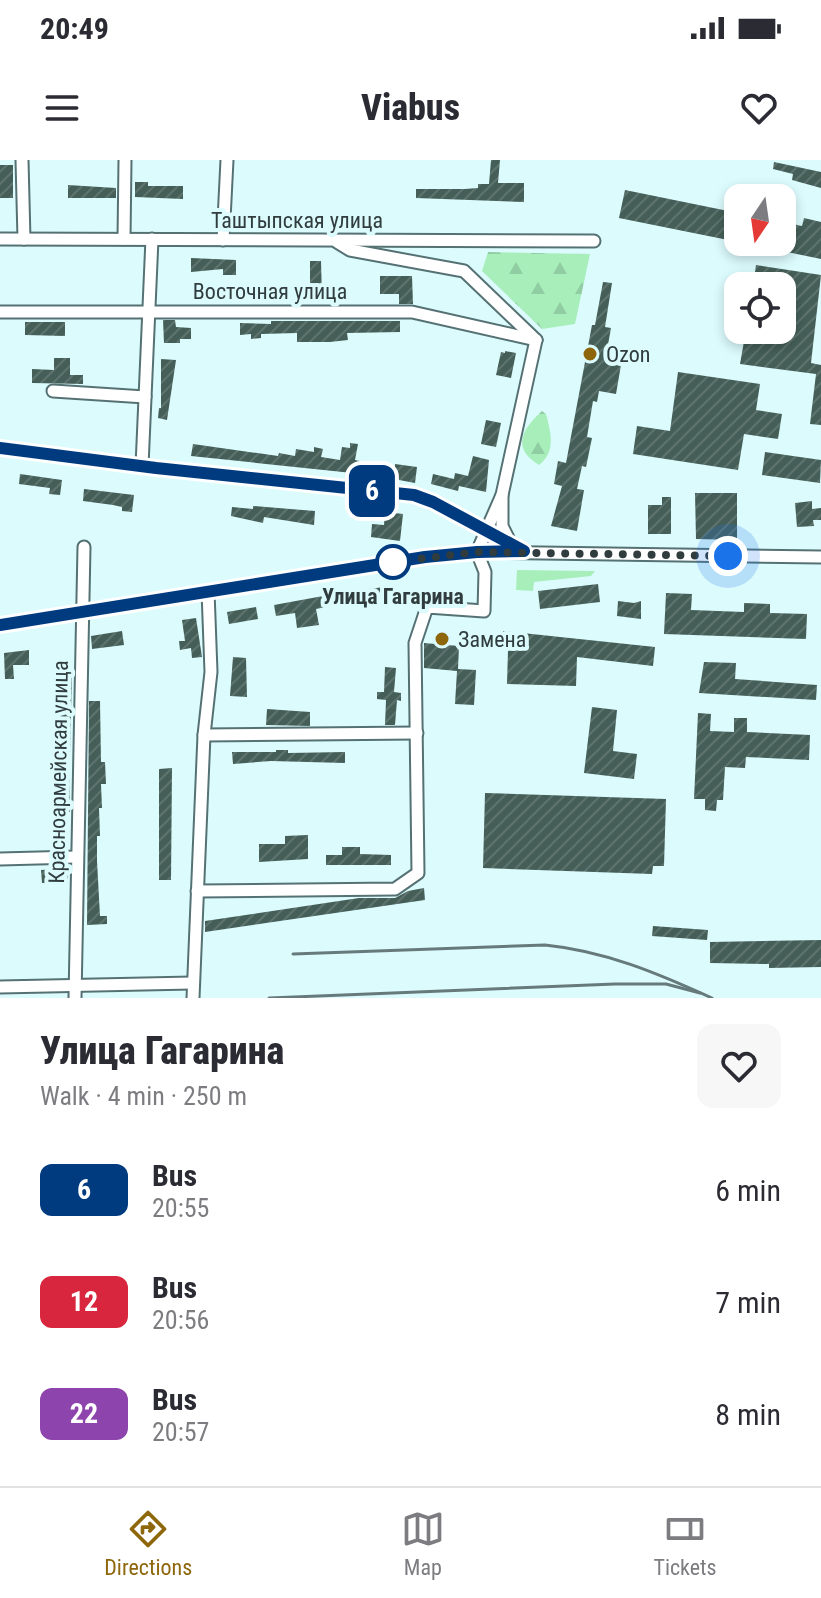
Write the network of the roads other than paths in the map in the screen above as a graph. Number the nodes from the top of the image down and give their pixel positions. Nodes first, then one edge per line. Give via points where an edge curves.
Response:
1 (22, 160) edge
2 (125, 160) edge
3 (227, 160) edge
4 (0, 239) edge
5 (24, 239) junction
6 (124, 239) junction
7 (152, 239) junction
8 (223, 240) junction
9 (335, 240) junction
10 (594, 241) dead end
11 (149, 310) junction
12 (0, 312) edge
13 (536, 340) junction
14 (53, 391) dead end
15 (145, 397) junction
16 (0, 448) edge
17 (142, 466) junction
18 (502, 495) junction
19 (485, 531) junction
20 (84, 547) dead end
21 (518, 549) junction
22 (477, 552) junction
23 (821, 557) edge
24 (208, 591) junction
25 (82, 612) junction
26 (0, 625) edge
27 (417, 733) junction
28 (204, 735) junction
29 (76, 857) junction
30 (0, 859) edge
31 (197, 891) junction
32 (192, 983) junction
33 (0, 987) edge
34 (76, 992) edge
35 (193, 998) edge

1 - 5 street
2 - 6 street
3 - 8 street
4 - 5 street, Таштыпская улица
5 - 6 street, Таштыпская улица
6 - 7 street, Таштыпская улица
7 - 8 street, Таштыпская улица
7 - 11 street
8 - 9 street, Таштыпская улица
9 - 10 street, Таштыпская улица
9 - 13 street via 350,250 464,271
11 - 12 street, Восточная улица
11 - 13 street, Восточная улица via 412,312
11 - 15 street
13 - 18 street
14 - 15 street
15 - 17 street
16 - 17 street
17 - 19 street via 414,495
18 - 19 street
18 - 21 street via 502,526
19 - 21 street
19 - 22 street
20 - 25 street, Красноармейская улица
21 - 22 street
21 - 23 street
22 - 24 street
22 - 27 street via 485,572 484,611 427,607 415,643
24 - 25 street
24 - 28 street via 211,672
25 - 26 street
25 - 29 street, Красноармейская улица
27 - 28 street
27 - 31 street via 418,873 395,889
28 - 31 street
29 - 30 street
29 - 34 street, Красноармейская улица
31 - 32 street
32 - 34 street
32 - 35 street
33 - 34 street

